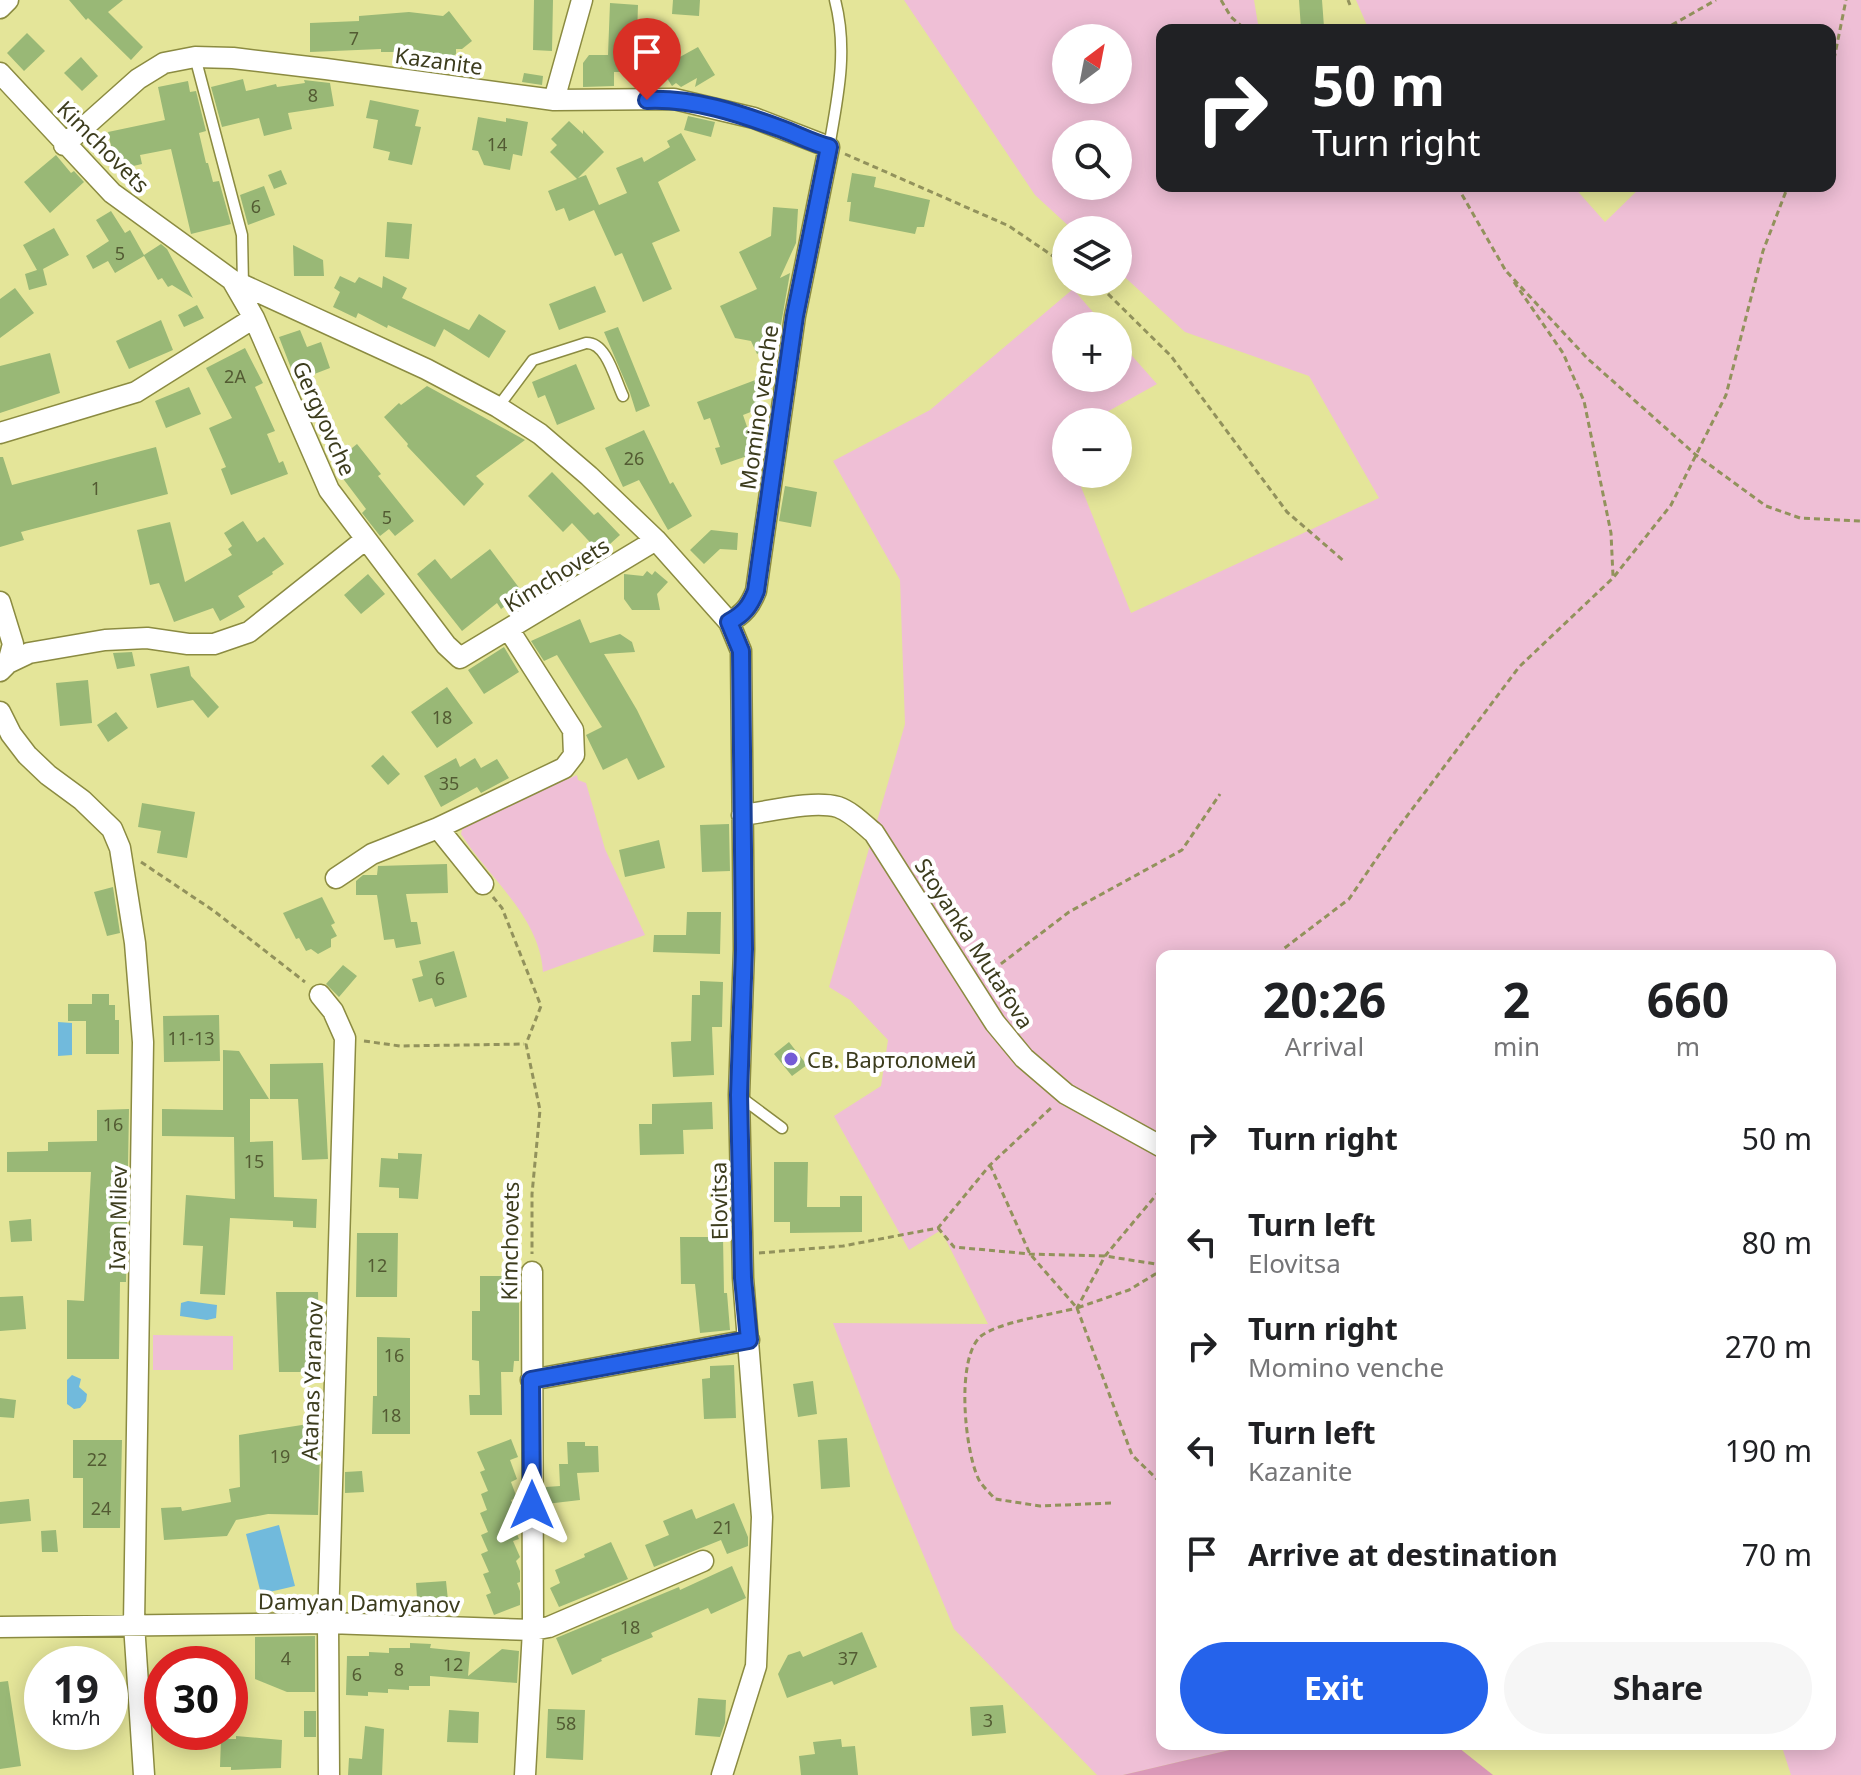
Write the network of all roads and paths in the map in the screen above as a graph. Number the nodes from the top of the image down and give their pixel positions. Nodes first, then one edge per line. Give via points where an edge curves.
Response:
1 (8, 0) edge
2 (582, 0) edge
3 (835, 0) edge
4 (1221, 0) edge
5 (1716, 0) edge
6 (1846, 0) edge
7 (0, 8) edge
8 (1239, 24) edge
9 (1674, 24) edge
10 (1836, 49) edge
11 (195, 57) junction
12 (0, 73) edge
13 (554, 100) junction
14 (64, 145) junction
15 (829, 147) junction
16 (1460, 192) edge
17 (1786, 192) edge
18 (1052, 255) edge
19 (1507, 272) junction
20 (238, 282) junction
21 (1110, 296) edge
22 (254, 318) junction
23 (623, 396) dead end
24 (498, 407) junction
25 (0, 433) edge
26 (1696, 455) junction
27 (1861, 521) edge
28 (366, 539) junction
29 (656, 540) junction
30 (1345, 562) dead end
31 (1613, 578) junction
32 (0, 602) edge
33 (729, 622) junction
34 (509, 630) junction
35 (4, 667) edge
36 (0, 712) edge
37 (1220, 794) dead end
38 (742, 815) junction
39 (438, 828) junction
40 (120, 848) junction
41 (336, 878) dead end
42 (483, 884) joint
43 (1282, 950) edge
44 (973, 986) junction
45 (320, 995) joint
46 (345, 1038) junction
47 (526, 1044) junction
48 (1066, 1094) junction
49 (739, 1095) junction
50 (782, 1128) dead end
51 (1156, 1144) edge
52 (990, 1165) junction
53 (1156, 1195) edge
54 (938, 1228) junction
55 (1030, 1254) junction
56 (743, 1255) junction
57 (1105, 1256) junction
58 (1156, 1267) edge
59 (532, 1272) joint
60 (1156, 1272) edge
61 (1077, 1308) junction
62 (749, 1340) junction
63 (531, 1380) junction
64 (1156, 1478) edge
65 (1111, 1503) dead end
66 (703, 1561) dead end
67 (328, 1623) junction
68 (134, 1624) junction
69 (0, 1627) edge
70 (533, 1630) junction
71 (144, 1775) edge
72 (329, 1775) edge
73 (525, 1775) edge
74 (722, 1775) edge

1 - 7 street
2 - 13 street
3 - 15 lane, Momino venche via 842,26 842,79
4 - 8 path
5 - 9 path
6 - 10 path
11 - 13 street, Kazanite
11 - 14 street, Kazanite via 164,63 138,79
11 - 20 lane via 242,235
12 - 14 street, Kimchovets
13 - 15 street, Kazanite via 674,99 754,118
14 - 20 street, Kimchovets via 112,193
15 - 18 path via 1009,226
15 - 33 street, Momino venche via 795,316 756,591 750,606
16 - 19 path
17 - 26 path via 1763,251 1726,395
19 - 26 path via 1588,359
19 - 31 path via 1563,353 1584,401 1611,533
20 - 22 street, Gergyovche
20 - 24 street, Kimchovets
21 - 30 path via 1171,356 1287,512
22 - 25 street via 136,392
22 - 28 street, Gergyovche via 329,490
23 - 24 lane via 601,347 593,342 533,360
24 - 29 street, Kimchovets via 540,434
26 - 27 path via 1766,506 1800,518
26 - 31 path via 1671,505
28 - 34 street, Gergyovche via 460,658
28 - 35 street via 249,632 214,644 105,640 29,653
29 - 33 street
29 - 34 street, Kimchovets
31 - 43 path via 1519,667 1349,899
32 - 35 street via 13,644
33 - 38 street, Elovitsa via 741,651
34 - 39 street, Kimchovets via 573,730 574,755 564,768
36 - 40 street, Ivan Milev via 27,755 112,829
37 - 44 path via 1182,850 1069,912
38 - 44 street, Stoyanka Mutafova via 836,806 858,819 874,833
38 - 49 street, Elovitsa
39 - 41 street, Kimchovets via 372,854
39 - 42 street
40 - 45 path via 214,911
40 - 68 street, Ivan Milev via 143,1042
42 - 47 path via 502,908 541,1006
44 - 48 street, Stoyanka Mutafova via 1024,1058
45 - 46 street, Atanas Yaranov
46 - 47 path via 400,1046
46 - 67 street, Atanas Yaranov
47 - 59 path, Kimchovets via 540,1110
48 - 51 street, Stoyanka Mutafova
48 - 52 path
49 - 50 lane
49 - 56 street, Elovitsa
52 - 54 path
52 - 55 path
53 - 57 path
54 - 55 path via 954,1247
54 - 56 path via 843,1246
55 - 57 path
55 - 61 path
56 - 62 street, Elovitsa
57 - 58 path
57 - 61 path
59 - 63 street, Kimchovets
60 - 61 path via 1129,1290
61 - 64 path via 1132,1455
61 - 65 path via 981,1336 970,1353 964,1390 969,1440 979,1480 995,1499 1040,1506
62 - 63 street
62 - 74 street, Elovitsa via 762,1517 756,1666
63 - 70 street, Kimchovets
66 - 70 street, Damyan Damyanov
67 - 68 street, Damyan Damyanov
67 - 70 street, Damyan Damyanov
67 - 72 street, Atanas Yaranov
68 - 69 street, Damyan Damyanov
68 - 71 street, Ivan Milev
70 - 73 street, Kimchovets

